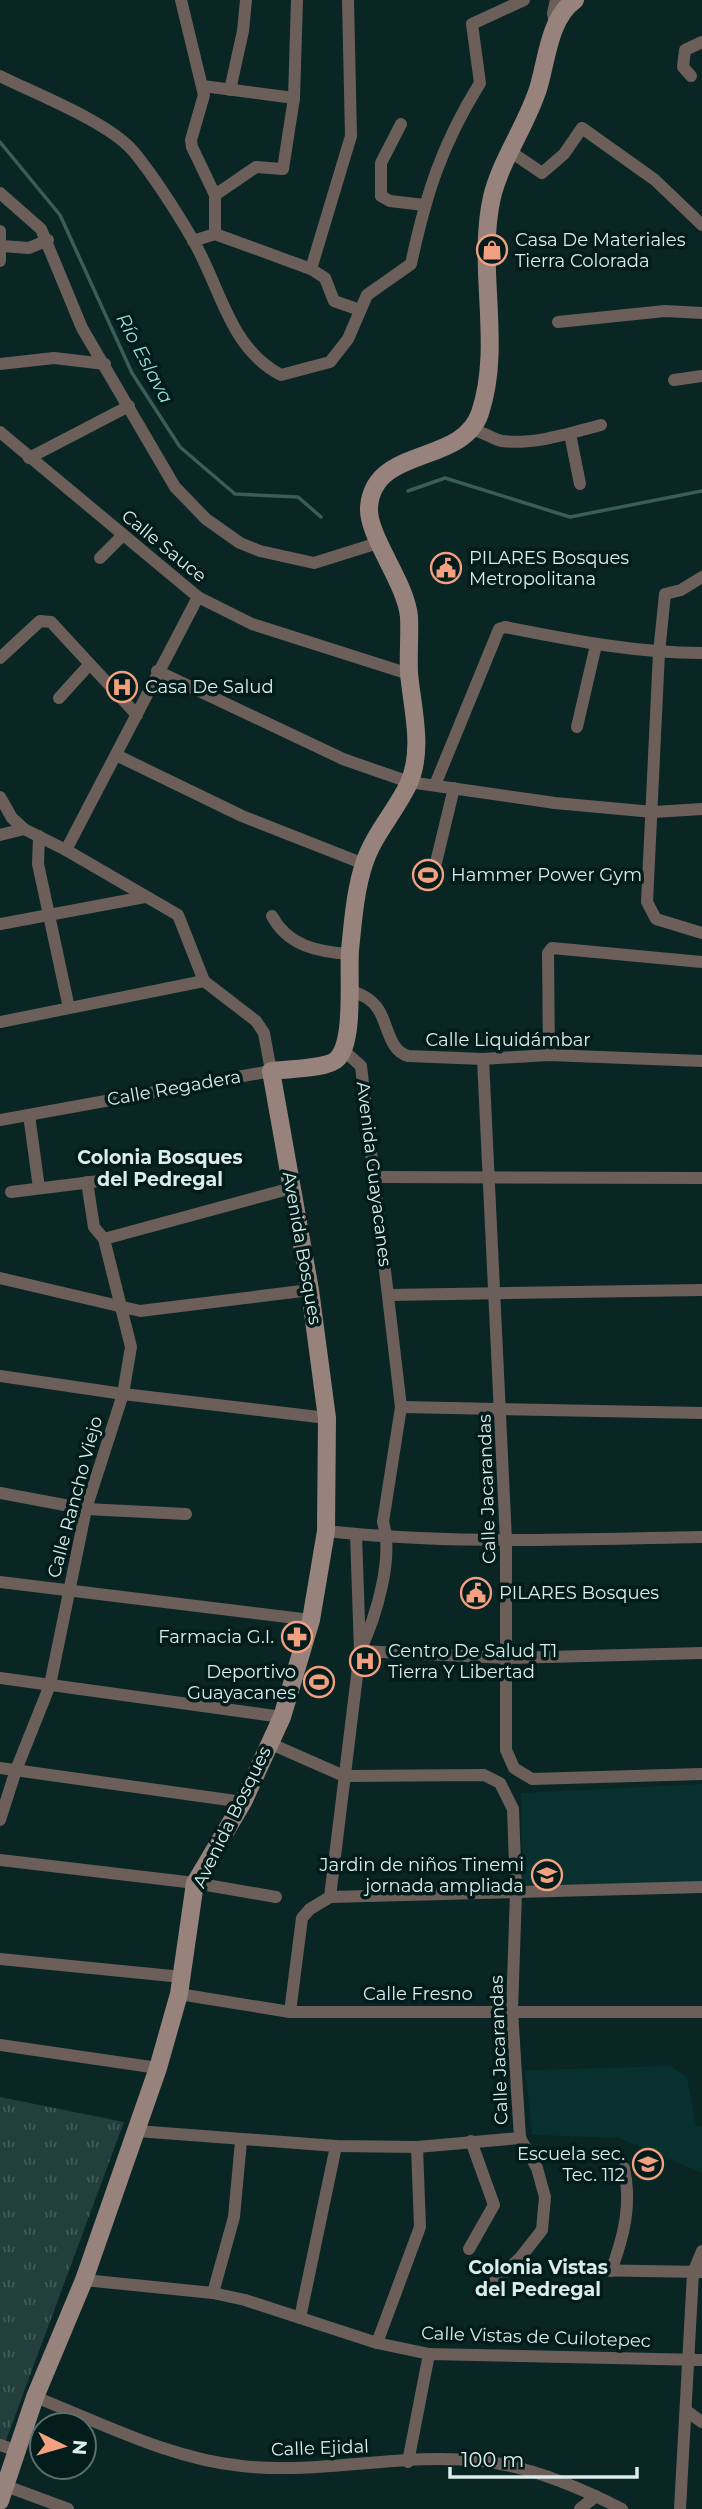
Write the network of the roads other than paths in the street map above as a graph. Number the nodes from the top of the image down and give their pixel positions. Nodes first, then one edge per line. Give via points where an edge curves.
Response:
1 (181, 0) edge
2 (246, 0) edge
3 (297, 0) edge
4 (348, 0) edge
5 (524, 0) edge
6 (556, 0) edge
7 (575, 0) edge
8 (556, 26) junction
9 (702, 42) edge
10 (0, 76) edge
11 (691, 76) dead end
12 (203, 86) junction
13 (230, 90) junction
14 (293, 98) junction
15 (401, 124) dead end
16 (511, 152) junction
17 (0, 193) edge
18 (215, 195) junction
19 (424, 205) junction
20 (702, 225) edge
21 (0, 231) edge
22 (215, 234) junction
23 (48, 240) junction
24 (193, 241) junction
25 (2, 246) junction
26 (0, 261) edge
27 (311, 269) junction
28 (360, 310) junction
29 (702, 313) edge
30 (558, 322) dead end
31 (0, 364) edge
32 (104, 364) junction
33 (702, 376) edge
34 (674, 380) dead end
35 (129, 406) junction
36 (601, 425) dead end
37 (471, 430) junction
38 (0, 432) edge
39 (570, 434) junction
40 (29, 458) junction
41 (580, 484) dead end
42 (122, 536) junction
43 (381, 542) junction
44 (100, 558) dead end
45 (702, 577) edge
46 (198, 597) junction
47 (596, 645) junction
48 (659, 653) junction
49 (702, 653) edge
50 (0, 658) edge
51 (89, 665) junction
52 (157, 671) junction
53 (409, 674) junction
54 (59, 698) dead end
55 (137, 715) junction
56 (577, 727) dead end
57 (116, 755) junction
58 (410, 782) junction
59 (435, 785) junction
60 (454, 788) junction
61 (0, 797) edge
62 (702, 809) edge
63 (653, 812) junction
64 (24, 829) junction
65 (0, 835) edge
66 (39, 836) junction
67 (66, 850) junction
68 (364, 864) junction
69 (432, 879) dead end
70 (145, 897) junction
71 (272, 916) dead end
72 (50, 917) junction
73 (0, 924) edge
74 (702, 933) edge
75 (350, 954) junction
76 (702, 962) edge
77 (204, 981) junction
78 (349, 990) junction
79 (69, 1008) junction
80 (0, 1022) edge
81 (343, 1050) junction
82 (549, 1055) junction
83 (483, 1059) junction
84 (702, 1061) edge
85 (271, 1071) junction
86 (29, 1115) junction
87 (0, 1120) edge
88 (488, 1175) junction
89 (376, 1177) junction
90 (702, 1178) edge
91 (108, 1180) dead end
92 (87, 1182) junction
93 (39, 1188) junction
94 (292, 1188) junction
95 (11, 1192) dead end
96 (104, 1239) junction
97 (0, 1278) edge
98 (310, 1290) junction
99 (702, 1290) edge
100 (496, 1294) junction
101 (389, 1295) junction
102 (124, 1309) junction
103 (0, 1376) edge
104 (122, 1394) junction
105 (401, 1407) junction
106 (502, 1408) junction
107 (702, 1413) edge
108 (327, 1418) junction
109 (0, 1493) edge
110 (86, 1509) junction
111 (186, 1514) dead end
112 (326, 1531) junction
113 (356, 1534) junction
114 (387, 1537) junction
115 (702, 1537) edge
116 (506, 1540) junction
117 (0, 1582) edge
118 (68, 1589) junction
119 (311, 1620) junction
120 (360, 1651) junction
121 (702, 1654) edge
122 (507, 1658) junction
123 (0, 1678) edge
124 (50, 1685) junction
125 (282, 1717) junction
126 (269, 1743) junction
127 (0, 1769) edge
128 (16, 1770) junction
129 (702, 1774) edge
130 (344, 1776) junction
131 (243, 1802) junction
132 (0, 1820) edge
133 (0, 1860) edge
134 (195, 1883) junction
135 (702, 1888) edge
136 (516, 1892) junction
137 (276, 1897) dead end
138 (330, 1897) junction
139 (0, 1959) edge
140 (180, 1985) junction
141 (512, 2011) junction
142 (290, 2012) junction
143 (702, 2012) edge
144 (0, 2045) edge
145 (158, 2068) junction
146 (137, 2132) junction
147 (520, 2138) junction
148 (242, 2141) junction
149 (471, 2141) junction
150 (336, 2146) junction
151 (417, 2147) junction
152 (624, 2168) dead end
153 (469, 2249) dead end
154 (702, 2251) edge
155 (584, 2270) dead end
156 (611, 2271) junction
157 (698, 2273) edge
158 (84, 2280) junction
159 (489, 2286) dead end
160 (213, 2293) junction
161 (300, 2318) junction
162 (377, 2343) junction
163 (429, 2354) junction
164 (695, 2360) edge
165 (35, 2397) junction
166 (688, 2412) junction
167 (702, 2422) edge
168 (9, 2448) edge
169 (408, 2462) junction
170 (3, 2494) edge
171 (596, 2496) junction
172 (68, 2509) edge
173 (580, 2509) edge
174 (622, 2509) edge
175 (680, 2509) edge

1 - 12 street
2 - 13 street
3 - 14 street
4 - 27 street via 351,136
5 - 19 street via 472,24 480,83 453,127
6 - 8 street
7 - 8 street via 565,7
8 - 16 street via 537,92
9 - 11 street via 685,50 683,66
10 - 24 street via 110,131 133,150
12 - 13 street
12 - 18 street via 202,108 191,139
13 - 14 street
14 - 18 street via 283,169 256,167
15 - 19 street via 381,163 381,196
16 - 20 street via 542,173 564,155 582,128 655,180
16 - 37 street via 492,197 486,282 487,377 479,416
17 - 23 street
18 - 22 street
19 - 28 street via 411,264 367,295
21 - 25 street
22 - 24 street
22 - 27 street
23 - 25 street via 29,248
23 - 32 street via 82,328
24 - 28 street via 243,345 281,375 330,362 348,339
25 - 26 street
27 - 28 street via 325,278 334,301
29 - 30 street via 665,311
31 - 32 street via 54,358
32 - 35 street
33 - 34 street
35 - 40 street
35 - 43 street via 175,486 206,519 240,543 314,563
36 - 39 street
37 - 39 street via 501,441
37 - 43 street via 457,443 389,470 378,482 369,511
38 - 40 street, Calle Sauce
39 - 41 street
40 - 42 street, Calle Sauce
42 - 44 street
42 - 46 street, Calle Sauce
43 - 53 street via 409,615
45 - 48 street via 665,594
46 - 52 street
46 - 53 street, Calle Sauce via 252,624
47 - 48 street
47 - 56 street
47 - 59 street via 499,629
48 - 49 street
48 - 63 street
50 - 51 street via 40,621 51,622
51 - 54 street
51 - 55 street
52 - 55 street
52 - 58 street via 342,760
53 - 58 street via 416,737
55 - 57 street
57 - 67 street
57 - 68 street via 218,806
58 - 59 street
58 - 68 street
59 - 60 street
60 - 63 street
60 - 69 street
61 - 64 street
62 - 63 street
63 - 74 street via 650,912 656,919
64 - 65 street
64 - 66 street
66 - 67 street
66 - 72 street via 38,864
67 - 70 street
68 - 75 street
70 - 72 street
70 - 77 street via 178,915
71 - 75 street via 280,930 298,943
72 - 73 street
72 - 79 street
75 - 78 street
76 - 82 street via 552,948 548,953
77 - 79 street
77 - 85 street via 256,1021 264,1033
78 - 81 street
78 - 83 street, Calle Liquidámbar via 379,1009 402,1055
79 - 80 street
81 - 85 street, Calle Regadera via 330,1064
81 - 89 street, Avenida Guayacanes via 361,1066
82 - 83 street, Calle Liquidámbar
82 - 84 street, Calle Liquidámbar
83 - 88 street, Calle Jacarandas
85 - 86 street, Calle Regadera
85 - 94 street, Avenida Bosques
86 - 87 street, Calle Regadera
86 - 93 street
88 - 89 street
88 - 90 street
88 - 100 street, Calle Jacarandas
89 - 101 street, Avenida Guayacanes
91 - 92 street
92 - 93 street
92 - 96 street, Calle Rancho Viejo via 94,1227
93 - 95 street
94 - 96 street
94 - 98 street, Avenida Bosques
96 - 102 street, Calle Rancho Viejo
97 - 102 street
98 - 102 street via 140,1311
98 - 108 street, Avenida Bosques
99 - 100 street
100 - 101 street
100 - 106 street, Calle Jacarandas
101 - 105 street, Avenida Guayacanes
102 - 104 street, Calle Rancho Viejo via 131,1347
103 - 104 street
104 - 108 street
104 - 110 street, Calle Rancho Viejo
105 - 106 street
105 - 114 street, Avenida Guayacanes via 383,1522
106 - 107 street
106 - 116 street, Calle Jacarandas
108 - 112 street, Avenida Bosques
109 - 110 street
110 - 111 street
110 - 118 street, Calle Rancho Viejo
112 - 113 street
112 - 119 street, Avenida Bosques
113 - 114 street
113 - 120 street
114 - 116 street
114 - 120 street, Avenida Guayacanes via 374,1620
115 - 116 street
116 - 122 street, Calle Jacarandas
117 - 118 street
118 - 119 street
118 - 124 street, Calle Rancho Viejo
119 - 125 street, Avenida Bosques
120 - 122 street
120 - 130 street
121 - 122 street
122 - 129 street, Calle Jacarandas via 506,1750 514,1768 532,1779
123 - 124 street
124 - 125 street
124 - 128 street, Calle Rancho Viejo
125 - 126 street, Avenida Bosques
126 - 130 street, Calle Jacarandas
126 - 131 street, Avenida Bosques
127 - 128 street
128 - 131 street
128 - 132 street, Calle Rancho Viejo
130 - 136 street, Calle Jacarandas via 484,1775 500,1783 513,1810
130 - 138 street
131 - 134 street, Avenida Bosques
133 - 134 street
134 - 137 street
134 - 140 street, Avenida Bosques
135 - 136 street
136 - 138 street
136 - 141 street, Calle Jacarandas
138 - 142 street via 302,1918
139 - 140 street, Calle Fresno
140 - 142 street, Calle Fresno
140 - 145 street, Avenida Bosques
141 - 142 street, Calle Fresno
141 - 143 street, Calle Fresno
141 - 147 street, Calle Jacarandas
144 - 145 street
145 - 146 street, Avenida Bosques
146 - 148 street
146 - 158 street, Avenida Bosques
147 - 149 street
147 - 159 street via 537,2168 545,2197 542,2230
148 - 150 street
148 - 160 street via 234,2217
149 - 151 street
149 - 153 street via 494,2205
150 - 151 street
150 - 161 street
151 - 162 street via 420,2227
152 - 156 street via 629,2198
154 - 157 street
155 - 156 street
156 - 157 street
157 - 164 street
158 - 160 street, Calle Vistas de Cuilotepec
158 - 165 street, Avenida Bosques
160 - 161 street, Calle Vistas de Cuilotepec
161 - 162 street, Calle Vistas de Cuilotepec
162 - 163 street, Calle Vistas de Cuilotepec
163 - 164 street, Calle Vistas de Cuilotepec
163 - 169 street
164 - 166 street
165 - 168 street, Avenida Bosques
165 - 169 street, Calle Ejidal via 201,2460 287,2470
166 - 167 street
166 - 175 street
168 - 170 street, Avenida Bosques
169 - 171 street, Calle Ejidal via 443,2459 510,2466
170 - 172 street
171 - 173 street
171 - 174 street, Calle Ejidal

